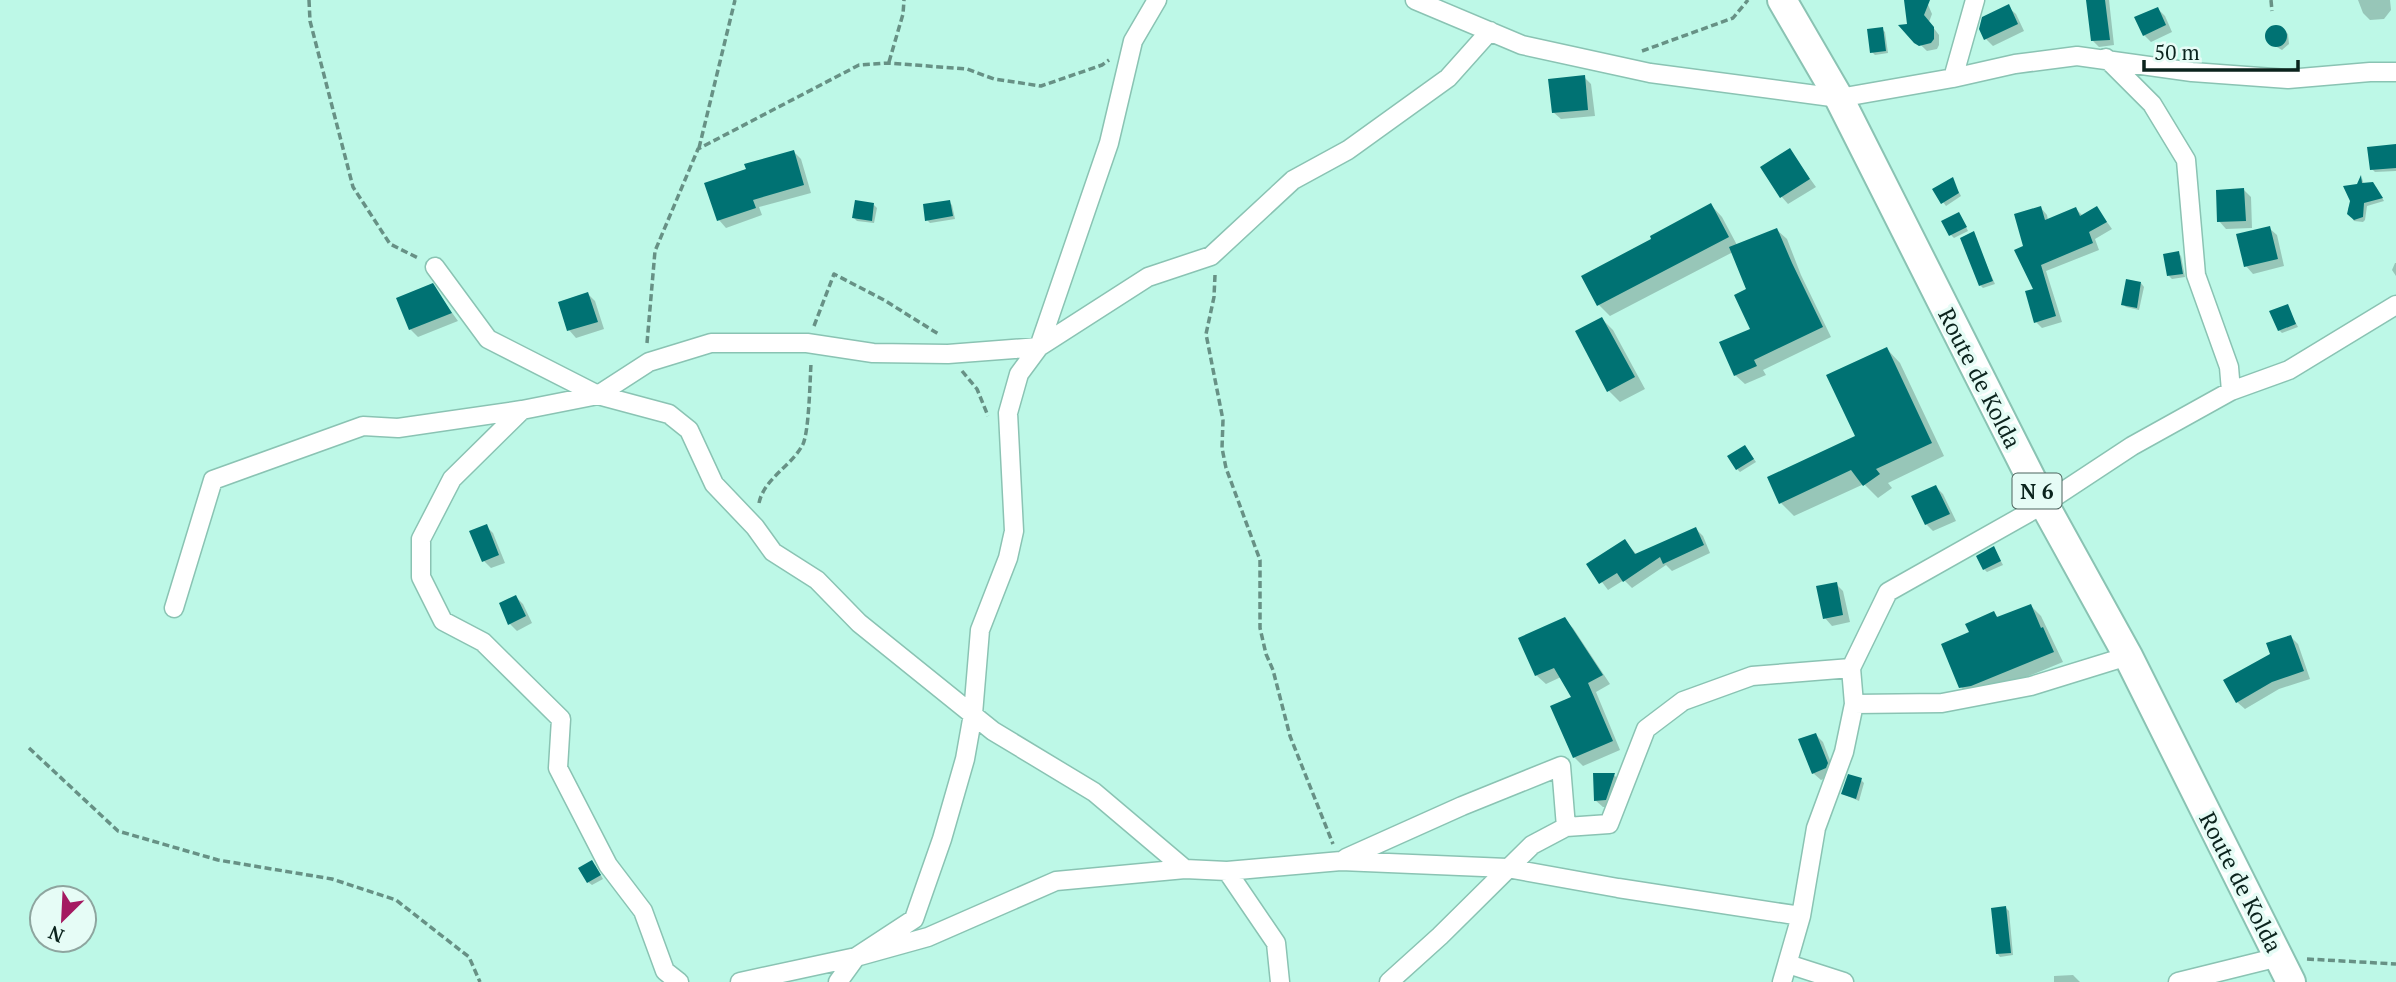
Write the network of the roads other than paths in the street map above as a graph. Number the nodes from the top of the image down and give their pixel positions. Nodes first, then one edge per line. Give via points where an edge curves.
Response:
1 (1157, 0) edge
2 (1415, 0) edge
3 (1782, 0) edge
4 (1976, 0) edge
5 (1490, 31) junction
6 (2106, 58) junction
7 (2396, 72) edge
8 (1953, 78) junction
9 (1839, 99) junction
10 (435, 267) road end
11 (2396, 304) edge
12 (1039, 347) junction
13 (2231, 391) junction
14 (598, 395) junction
15 (522, 410) junction
16 (2044, 504) junction
17 (174, 608) dead end
18 (2128, 656) junction
19 (1851, 668) junction
20 (1854, 704) junction
21 (973, 714) junction
22 (1566, 827) junction
23 (1341, 861) junction
24 (1507, 868) junction
25 (1185, 869) junction
26 (1227, 871) junction
27 (1801, 916) junction
28 (856, 957) junction
29 (1788, 964) junction
30 (2285, 970) edge
31 (679, 982) edge
32 (740, 982) edge
33 (838, 982) edge
34 (1280, 982) edge
35 (1389, 982) edge
36 (1782, 982) edge
37 (1844, 982) edge
38 (2178, 982) edge

1 - 12 street via 1132,41 1109,143
2 - 5 street
3 - 9 main road, Route de Kolda / N 6
4 - 8 street
5 - 9 street via 1522,45 1650,73
5 - 12 street via 1448,78 1348,150 1293,180 1211,256 1148,277
6 - 7 street via 2192,72 2288,79
6 - 8 street via 2077,56 2015,64
6 - 13 street via 2152,104 2186,160 2196,275 2229,368
8 - 9 street
9 - 16 main road, Route de Kolda / N 6
10 - 14 street via 488,339
11 - 13 street via 2290,370
12 - 14 street via 873,354 807,343 712,343 649,362
12 - 21 street via 1019,374 1008,413 1014,531 1009,558 980,630
13 - 16 street via 2132,446
14 - 15 street
14 - 21 street via 670,414 690,430 714,484 774,552 817,580 859,623
15 - 17 street via 398,428 363,426 213,480
15 - 31 street via 452,480 421,539 421,577 443,621 483,642 561,719 558,768 608,865 643,911 665,971
16 - 18 main road, Route de Kolda / N 6
16 - 19 street via 1888,592
18 - 20 street via 2031,685 1942,704
18 - 30 main road, Route de Kolda / N 6
19 - 20 street
19 - 22 street via 1752,676 1683,701 1646,729 1609,824
20 - 27 street via 1844,752 1816,828
21 - 25 street via 993,732 1094,792
21 - 28 street via 942,839 914,919
22 - 23 street via 1561,766
22 - 24 street via 1531,845
23 - 24 street
23 - 26 street
24 - 27 street
24 - 35 street
25 - 26 street
25 - 28 street via 1056,881 928,937
26 - 34 street via 1276,943
27 - 29 street
28 - 32 street
28 - 33 street
29 - 36 street
29 - 37 street
30 - 38 street

